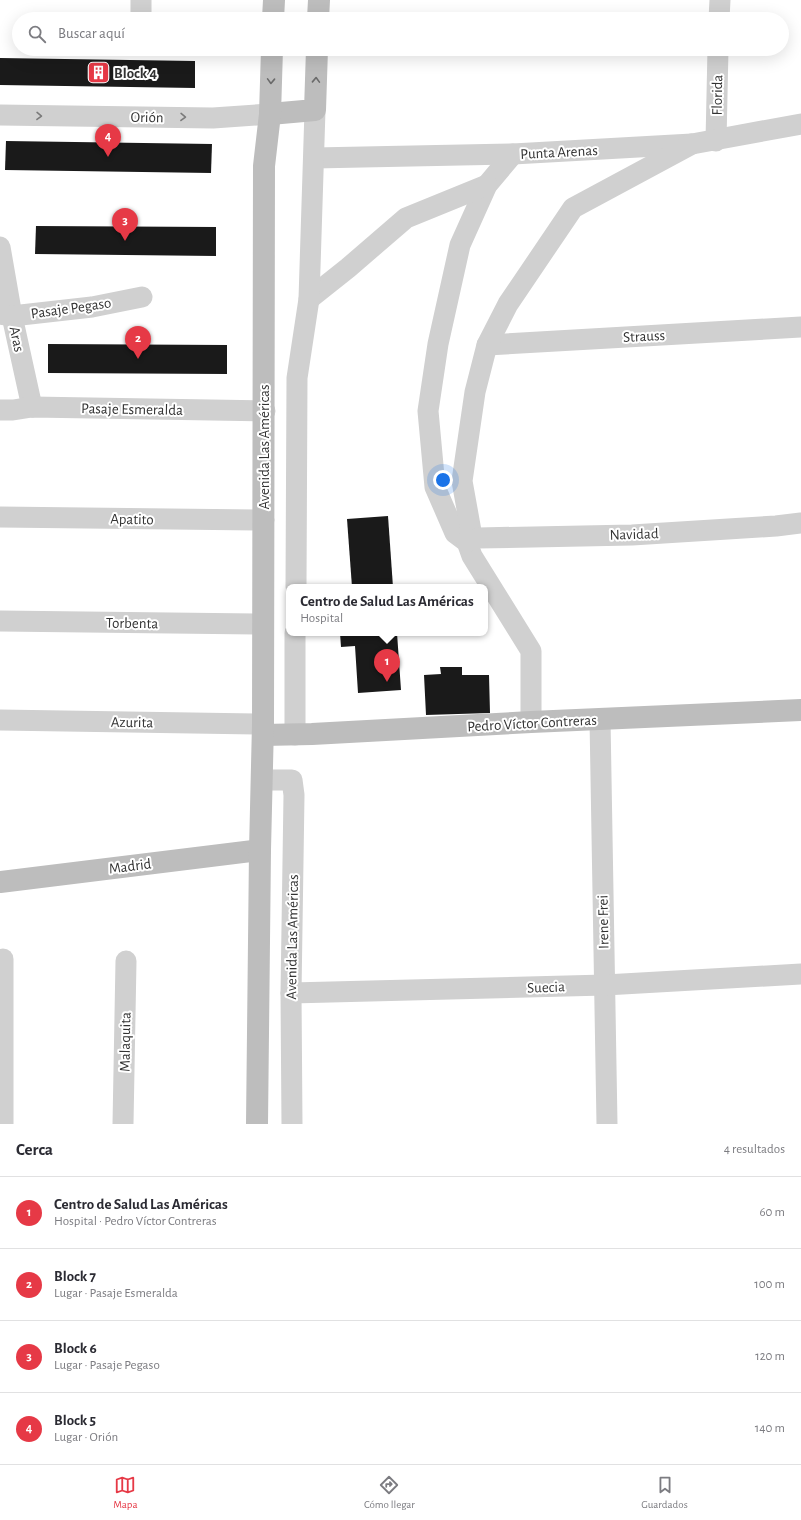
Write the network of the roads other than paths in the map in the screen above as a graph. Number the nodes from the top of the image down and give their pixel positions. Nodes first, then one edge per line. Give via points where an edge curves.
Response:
1 (274, 0) edge
2 (319, 0) edge
3 (720, 0) edge
4 (273, 12) edge
5 (318, 12) edge
6 (719, 12) edge
7 (272, 56) edge
8 (317, 56) edge
9 (718, 56) edge
10 (315, 110) junction
11 (270, 114) junction
12 (0, 115) edge
13 (801, 124) edge
14 (716, 141) junction
15 (692, 144) junction
16 (514, 154) junction
17 (314, 158) junction
18 (487, 185) junction
19 (0, 247) edge
20 (142, 297) dead end
21 (309, 299) junction
22 (6, 315) edge
23 (801, 327) edge
24 (487, 345) junction
25 (32, 407) junction
26 (0, 410) edge
27 (265, 412) junction
28 (0, 517) edge
29 (264, 520) junction
30 (801, 523) edge
31 (467, 542) junction
32 (296, 584) edge
33 (0, 621) edge
34 (263, 624) junction
35 (295, 636) edge
36 (801, 710) edge
37 (600, 719) junction
38 (0, 720) edge
39 (531, 722) junction
40 (263, 730) junction
41 (295, 735) junction
42 (262, 780) junction
43 (260, 850) junction
44 (0, 882) edge
45 (4, 959) dead end
46 (126, 961) dead end
47 (801, 974) edge
48 (605, 985) junction
49 (291, 994) junction
50 (2, 1124) edge
51 (124, 1124) edge
52 (257, 1124) edge
53 (292, 1124) edge
54 (607, 1124) edge

1 - 4 street
2 - 5 street
3 - 6 street
7 -> 11 street, Avenida Las Américas
10 -> 8 street
9 - 14 street, Florida
10 - 11 street
10 - 17 street
12 -> 11 street, Orión via 213,118
11 - 27 street, Avenida Las Américas via 264,166
13 - 14 street, Punta Arenas
14 - 15 street, Punta Arenas
15 - 16 street, Punta Arenas
15 - 24 street via 573,208 508,304
16 - 17 street, Punta Arenas
16 - 18 street
17 - 21 street
18 - 21 street via 406,218
18 - 31 street via 460,245 438,344 428,411 435,487 455,533
19 - 22 street, Aras
20 - 22 street, Pasaje Pegaso via 92,307
21 - 32 street via 296,378
22 - 25 street, Aras
23 - 24 street, Strauss
24 - 31 street via 476,392 462,481 470,531
25 - 26 street, Pasaje Esmeralda
25 - 27 street, Pasaje Esmeralda
27 - 29 street, Avenida Las Américas
28 - 29 street, Apatito
29 - 34 street, Avenida Las Américas
30 - 31 street, Navidad via 632,535 478,538
31 - 39 street via 472,556 531,651
33 - 34 street, Torbenta
34 - 40 street, Avenida Las Américas
35 - 41 street
36 - 37 street, Pedro Víctor Contreras
37 - 39 street, Pedro Víctor Contreras
37 - 48 street, Irene Frei
38 - 40 street, Azurita
39 - 41 street, Pedro Víctor Contreras
40 - 41 street, Pedro Víctor Contreras
40 - 42 street, Avenida Las Américas
42 - 43 street, Avenida Las Américas
42 - 49 street, Avenida Las Américas via 292,780 294,795
43 - 44 street, Madrid
43 - 52 street, Avenida Las Américas
45 - 50 street
46 - 51 street, Malaquita
47 - 48 street, Suecia
48 - 49 street, Suecia
48 - 54 street, Irene Frei
49 - 53 street, Avenida Las Américas

